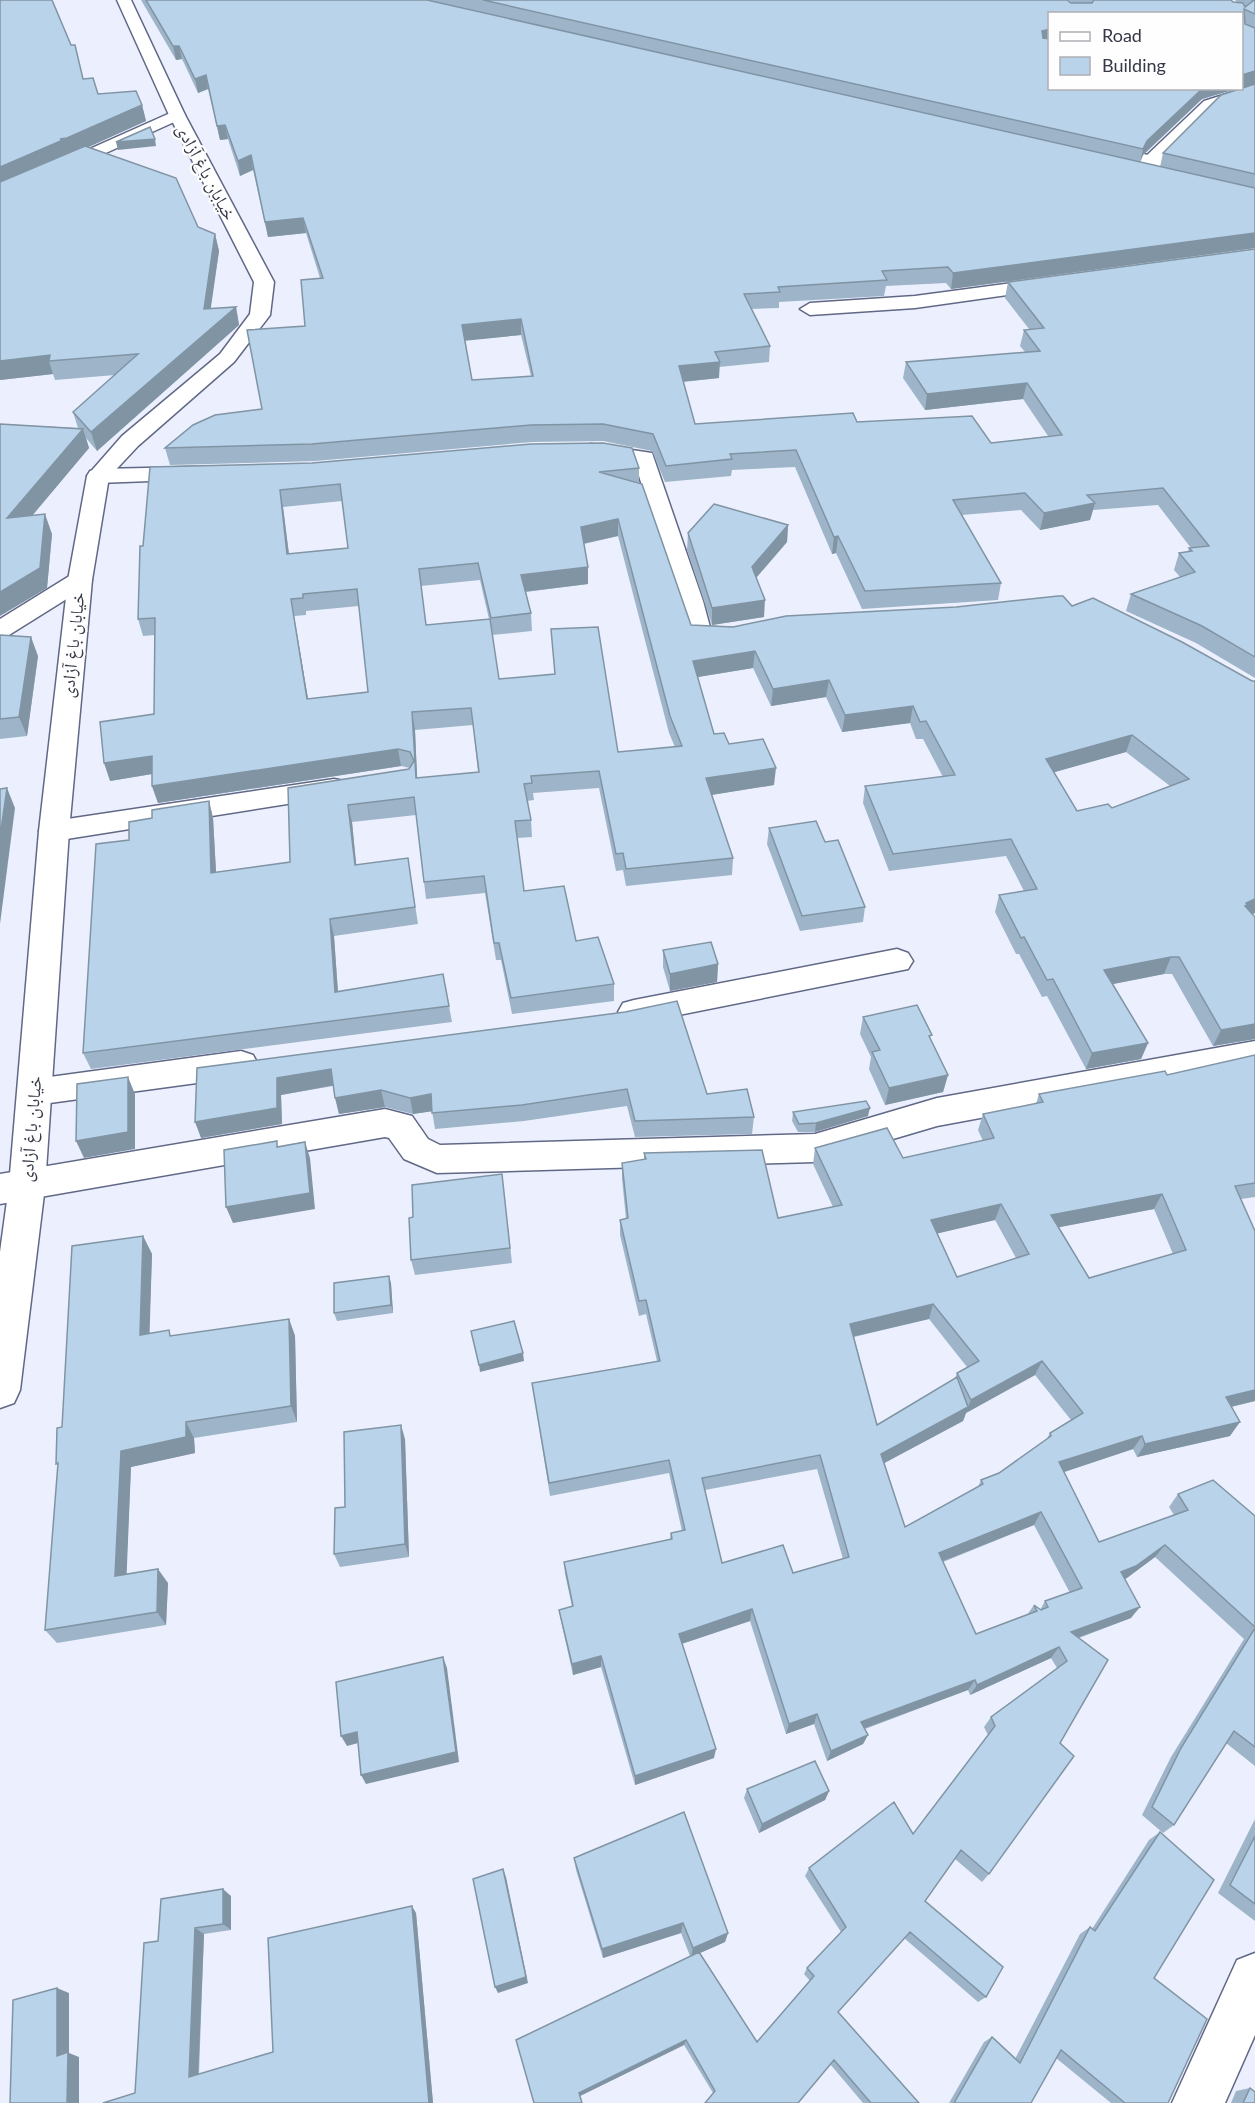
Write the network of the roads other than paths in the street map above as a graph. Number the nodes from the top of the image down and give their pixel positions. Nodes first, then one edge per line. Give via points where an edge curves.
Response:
1 (124, 0) edge
2 (1255, 90) edge
3 (177, 115) junction
4 (1086, 152) edge
5 (1149, 167) junction
6 (1255, 184) edge
7 (0, 196) edge
8 (1255, 197) edge
9 (1067, 282) edge
10 (810, 309) dead end
11 (568, 451) edge
12 (212, 473) edge
13 (98, 476) junction
14 (80, 580) junction
15 (0, 630) edge
16 (752, 630) edge
17 (355, 784) edge
18 (54, 831) junction
19 (897, 961) dead end
20 (602, 1017) edge
21 (1255, 1054) edge
22 (271, 1060) edge
23 (35, 1092) junction
24 (13, 1188) edge
25 (0, 1390) edge
26 (1255, 1978) edge
27 (1198, 2103) edge

1 - 3 street, خیابان باغ آزادی
2 - 5 street via 1210,104
3 - 7 street
3 - 13 street, خیابان باغ آزادی via 264,282 260,315 227,358 130,441
4 - 5 street
5 - 6 street
5 - 8 street
9 - 10 street via 915,302
11 - 16 street via 603,450 644,458 699,635
12 - 13 street
13 - 14 street, خیابان باغ آزادی
14 - 15 street
14 - 18 street, خیابان باغ آزادی
17 - 18 street
18 - 23 street, خیابان باغ آزادی
19 - 20 street
21 - 24 street via 937,1112 815,1148 437,1159 416,1149 400,1126 385,1123
22 - 23 street
23 - 24 street, خیابان باغ آزادی
24 - 25 street, خیابان باغ آزادی
26 - 27 street

